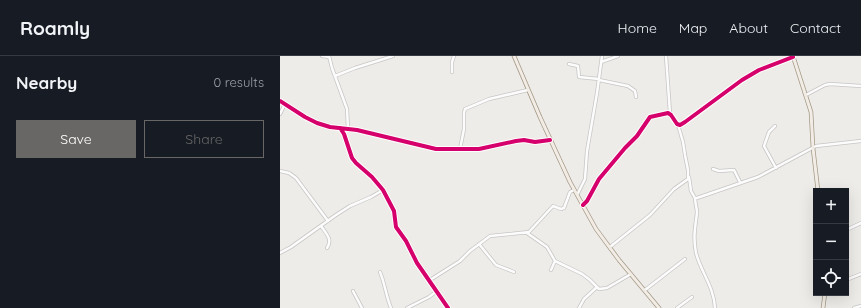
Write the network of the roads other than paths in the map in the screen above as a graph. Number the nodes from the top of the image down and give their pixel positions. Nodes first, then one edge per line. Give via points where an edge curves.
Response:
1 (322, 56) edge
2 (393, 56) edge
3 (454, 56) edge
4 (514, 56) edge
5 (602, 56) edge
6 (618, 56) edge
7 (666, 56) edge
8 (793, 56) edge
9 (329, 57) edge
10 (601, 62) junction
11 (569, 64) dead end
12 (452, 72) dead end
13 (335, 76) junction
14 (599, 80) junction
15 (861, 86) edge
16 (528, 90) junction
17 (806, 95) junction
18 (636, 97) dead end
19 (280, 101) edge
20 (284, 104) junction
21 (670, 113) junction
22 (280, 114) edge
23 (678, 125) junction
24 (775, 126) dead end
25 (340, 128) junction
26 (348, 129) junction
27 (550, 140) junction
28 (861, 141) edge
29 (812, 148) junction
30 (460, 149) junction
31 (776, 168) junction
32 (713, 169) dead end
33 (280, 171) edge
34 (689, 177) junction
35 (740, 182) junction
36 (690, 183) junction
37 (683, 184) junction
38 (818, 188) edge
39 (383, 190) junction
40 (574, 190) junction
41 (577, 195) junction
42 (695, 198) junction
43 (583, 205) junction
44 (328, 221) junction
45 (861, 223) edge
46 (321, 226) junction
47 (849, 229) edge
48 (528, 233) junction
49 (479, 244) junction
50 (327, 248) dead end
51 (609, 248) junction
52 (280, 253) edge
53 (686, 260) dead end
54 (555, 261) junction
55 (551, 270) dead end
56 (380, 272) dead end
57 (514, 272) dead end
58 (631, 274) junction
59 (861, 274) edge
60 (849, 279) edge
61 (430, 280) junction
62 (597, 287) junction
63 (644, 290) junction
64 (353, 291) dead end
65 (437, 291) junction
66 (825, 296) edge
67 (692, 297) dead end
68 (861, 306) edge
69 (362, 308) edge
70 (391, 308) edge
71 (407, 308) edge
72 (448, 308) edge
73 (579, 308) edge
74 (659, 308) edge
75 (677, 308) edge
76 (715, 308) edge
77 (823, 308) edge
78 (854, 308) edge

1 - 9 street
2 - 13 street
3 - 12 street
4 - 16 main road
5 - 10 street
6 - 10 street
7 - 21 street
8 - 17 main road
8 - 23 street via 746,77 693,117
9 - 13 street
10 - 14 street
11 - 14 street via 578,66 579,77
13 - 26 street via 347,109
14 - 18 street via 628,86 635,91
14 - 41 street via 585,179
15 - 17 street via 830,84
16 - 27 main road
16 - 30 street via 489,99 465,109
17 - 29 main road via 812,116
19 - 20 street
20 - 22 street
20 - 25 street via 317,123
21 - 23 street
21 - 43 street via 648,119 637,136 599,179
23 - 34 street
24 - 31 street via 769,132 764,146
25 - 26 street
25 - 39 street via 352,158
26 - 30 street via 436,149
27 - 30 street via 524,140 485,148
27 - 40 main road
28 - 29 street
29 - 31 street
29 - 38 main road
31 - 35 street
32 - 35 street via 734,170
33 - 44 street via 296,178
34 - 36 street
34 - 37 street
35 - 42 street
36 - 37 street
36 - 42 street
37 - 51 street via 674,189 650,215
39 - 44 street via 350,206
39 - 61 street via 394,211 396,227
40 - 41 main road
40 - 48 street via 569,193 564,208 553,206
41 - 43 main road
42 - 76 street via 695,246 699,264 711,288
43 - 51 main road
44 - 46 street
45 - 47 street
46 - 50 street via 330,241
46 - 52 street
48 - 49 street via 490,236
48 - 54 street via 547,247
49 - 57 street via 496,265
49 - 61 street via 460,261
51 - 58 main road
53 - 63 street
54 - 55 street
54 - 62 street via 582,274
56 - 70 street
58 - 62 street via 607,288
58 - 63 main road
59 - 60 street
61 - 65 street
62 - 73 street via 584,299
63 - 74 main road
64 - 69 street
65 - 71 street
65 - 72 street
66 - 77 main road
67 - 75 street
68 - 78 street

